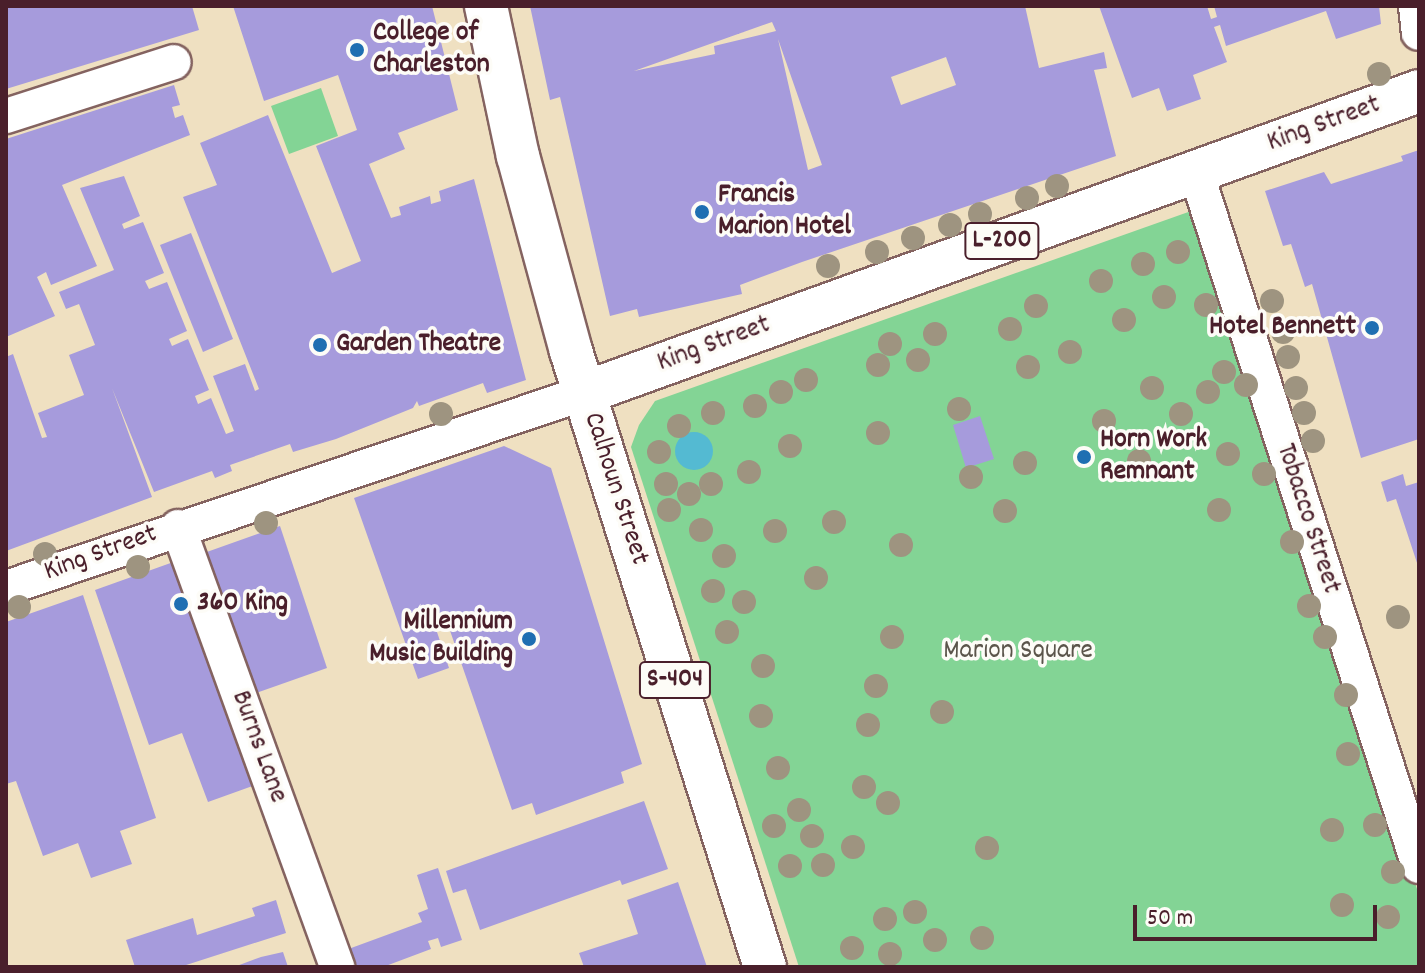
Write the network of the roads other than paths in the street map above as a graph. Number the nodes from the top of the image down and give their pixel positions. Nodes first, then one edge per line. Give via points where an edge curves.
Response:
1 (486, 6) edge
2 (1416, 6) edge
3 (1419, 33) edge
4 (174, 62) dead end
5 (1419, 91) edge
6 (6, 116) edge
7 (1196, 172) junction
8 (584, 393) junction
9 (178, 527) junction
10 (6, 588) edge
11 (1419, 866) edge
12 (337, 967) edge
13 (765, 967) edge

1 - 8 main road, Calhoun Street / S-404 via 518,156
2 - 3 street
4 - 6 street
5 - 7 main road, King Street / L-200
7 - 8 main road, King Street / L-200
7 - 11 street, Tobacco Street
8 - 9 street, King Street
8 - 13 main road, Calhoun Street / S-404
9 - 10 street, King Street
9 - 12 street, Burns Lane

